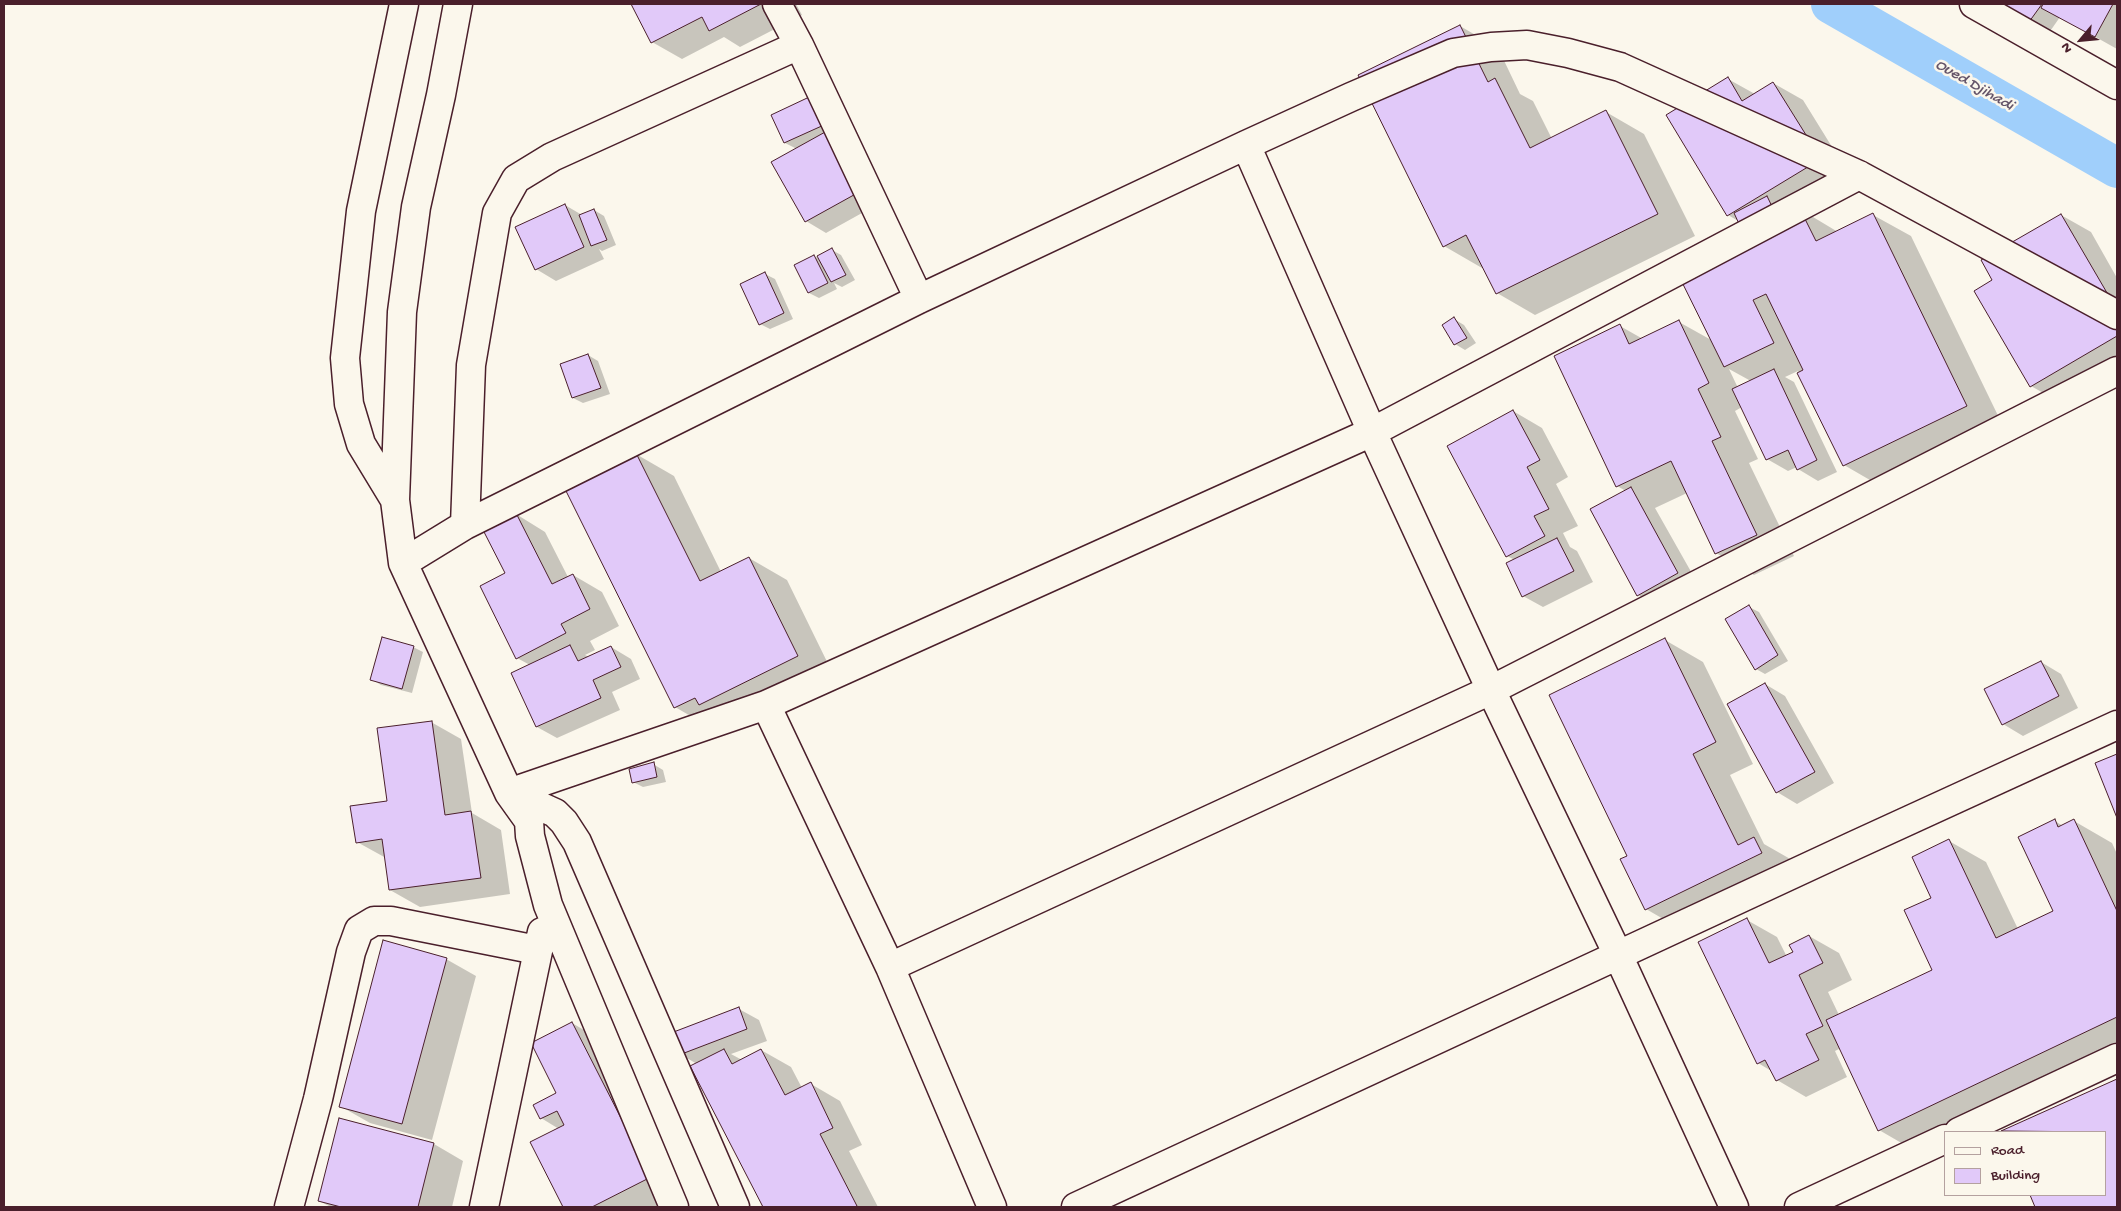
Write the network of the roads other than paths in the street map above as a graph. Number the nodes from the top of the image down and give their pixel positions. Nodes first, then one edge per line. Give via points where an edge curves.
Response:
1 (404, 4) edge
2 (458, 4) edge
3 (777, 4) edge
4 (1974, 4) edge
5 (798, 45) junction
6 (2117, 85) edge
7 (1246, 145) junction
8 (1859, 175) junction
9 (919, 299) junction
10 (2117, 315) edge
11 (2117, 371) edge
12 (1372, 432) junction
13 (395, 500) junction
14 (465, 524) junction
15 (403, 563) junction
16 (1491, 690) junction
17 (766, 705) junction
18 (2117, 725) edge
19 (509, 793) junction
20 (548, 905) junction
21 (537, 950) junction
22 (1618, 955) junction
23 (890, 967) junction
24 (2117, 1058) edge
25 (1961, 1131) edge
26 (1944, 1139) edge
27 (289, 1207) edge
28 (484, 1207) edge
29 (674, 1207) edge
30 (735, 1207) edge
31 (992, 1207) edge
32 (1076, 1207) edge
33 (1734, 1207) edge
34 (1799, 1207) edge

1 - 13 street via 361,211 345,358 348,404 361,444
2 - 13 street via 416,207 402,312
3 - 5 street
4 - 6 street
5 - 9 street
5 - 14 street via 552,157 516,179 497,213 472,365
7 - 8 street via 1350,96 1453,53 1526,45 1620,67
7 - 9 street
7 - 12 street
8 - 10 street
8 - 12 street
9 - 14 street
11 - 16 street
12 - 16 street
12 - 17 street
13 - 15 street
14 - 15 street
15 - 19 street
16 - 22 street
16 - 23 street
17 - 19 street
17 - 23 street
18 - 22 street
19 - 20 street via 529,821
19 - 30 street via 555,813 577,842
20 - 21 street
20 - 29 street
21 - 27 street via 391,921 374,921 359,930
21 - 28 street
22 - 32 street
22 - 33 street
23 - 31 street
24 - 25 street
26 - 34 street

